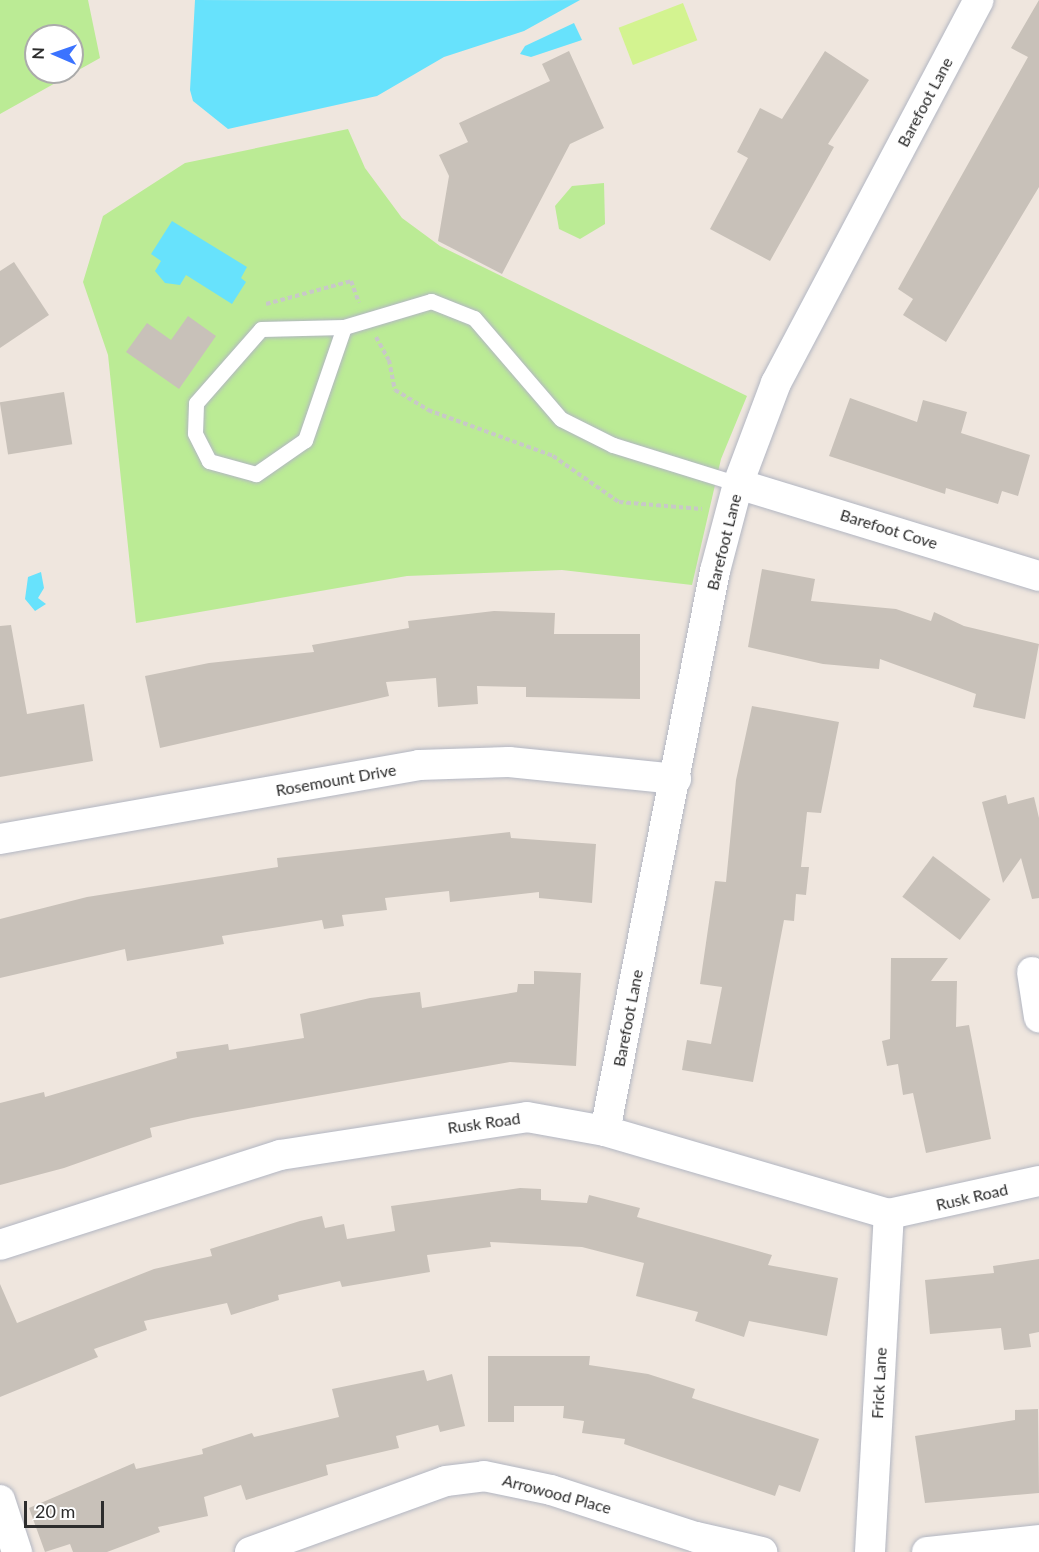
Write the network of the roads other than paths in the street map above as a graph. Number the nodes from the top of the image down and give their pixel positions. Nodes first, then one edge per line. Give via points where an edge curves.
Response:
1 (979, 0) edge
2 (344, 327) junction
3 (738, 484) junction
4 (1039, 576) edge
5 (676, 779) junction
6 (0, 839) edge
7 (1032, 972) dead end
8 (1039, 1017) edge
9 (605, 1131) junction
10 (1039, 1181) edge
11 (889, 1214) junction
12 (0, 1245) edge
13 (0, 1500) edge
14 (1039, 1540) edge
15 (17, 1552) edge
16 (249, 1552) edge
17 (762, 1552) edge
18 (870, 1552) edge
19 (927, 1552) edge

1 - 3 street, Barefoot Lane via 776,383
2 - 2 lane via 261,329 196,403 195,433 208,461 256,474 305,440
2 - 3 lane via 366,317 431,301 474,318 561,419 613,445
3 - 4 street, Barefoot Cove
3 - 5 street, Barefoot Lane via 715,571
5 - 6 street, Rosemount Drive via 509,762 419,765
5 - 9 street, Barefoot Lane
7 - 8 street
9 - 11 street, Rusk Road
9 - 12 street, Rusk Road via 527,1117 280,1155
10 - 11 street, Rusk Road
11 - 18 street, Frick Lane
13 - 15 street
14 - 19 street
16 - 17 street, Arrowood Place via 446,1481 484,1476 551,1490 696,1537

